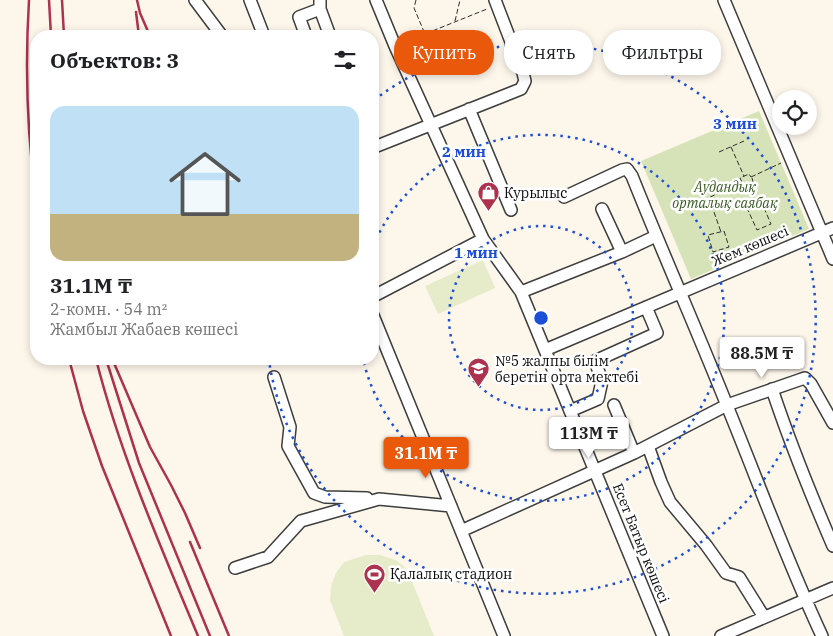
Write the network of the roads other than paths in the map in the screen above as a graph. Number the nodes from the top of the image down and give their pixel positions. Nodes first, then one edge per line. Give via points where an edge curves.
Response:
1 (195, 0) edge
2 (251, 0) edge
3 (376, 0) edge
4 (738, 0) edge
5 (496, 2) edge
6 (725, 2) edge
7 (320, 4) edge
8 (218, 30) edge
9 (262, 30) edge
10 (304, 30) edge
11 (328, 30) edge
12 (469, 109) junction
13 (431, 125) junction
14 (379, 145) edge
15 (564, 197) dead end
16 (602, 209) dead end
17 (511, 210) dead end
18 (828, 230) edge
19 (656, 236) junction
20 (483, 238) junction
21 (622, 252) junction
22 (833, 259) edge
23 (521, 292) junction
24 (679, 293) junction
25 (379, 294) edge
26 (646, 306) junction
27 (379, 330) edge
28 (545, 350) junction
29 (274, 377) dead end
30 (772, 389) junction
31 (727, 405) junction
32 (614, 406) dead end
33 (570, 411) junction
34 (833, 423) edge
35 (648, 446) junction
36 (634, 453) junction
37 (595, 471) junction
38 (379, 499) junction
39 (451, 506) junction
40 (461, 531) junction
41 (833, 546) edge
42 (235, 568) dead end
43 (833, 588) edge
44 (805, 600) junction
45 (764, 617) junction
46 (504, 636) edge
47 (663, 636) edge
48 (721, 636) edge
49 (822, 636) edge

1 - 8 street
2 - 9 street
3 - 13 street, Есет Батыр көшесі
4 - 6 street
5 - 12 street via 524,82 521,89
6 - 18 street
7 - 10 street via 299,17
7 - 11 street
12 - 13 street
12 - 17 street
13 - 14 street
13 - 20 street, Есет Батыр көшесі
15 - 19 street via 627,169
16 - 21 street
18 - 22 street
18 - 24 street, Жем көшесі
19 - 21 street
19 - 24 street
20 - 23 street, Есет Батыр көшесі
20 - 25 street
21 - 23 street
23 - 28 street, Есет Батыр көшесі
24 - 26 street, Жем көшесі
24 - 31 street
26 - 28 street, Жем көшесі
26 - 33 street via 657,333 595,361 602,380 598,399
27 - 39 street
28 - 33 street, Есет Батыр көшесі
29 - 38 street via 290,426 288,446 314,493 325,497
30 - 31 street
30 - 34 street via 805,378
30 - 41 street
31 - 35 street
31 - 44 street
32 - 36 street
33 - 37 street, Есет Батыр көшесі
35 - 36 street
35 - 45 street via 670,502 726,573 739,577
36 - 37 street
37 - 40 street
37 - 47 street, Есет Батыр көшесі
38 - 39 street
38 - 42 street via 301,521 268,557
39 - 40 street
40 - 46 street
43 - 44 street
44 - 45 street
44 - 49 street
45 - 48 street

